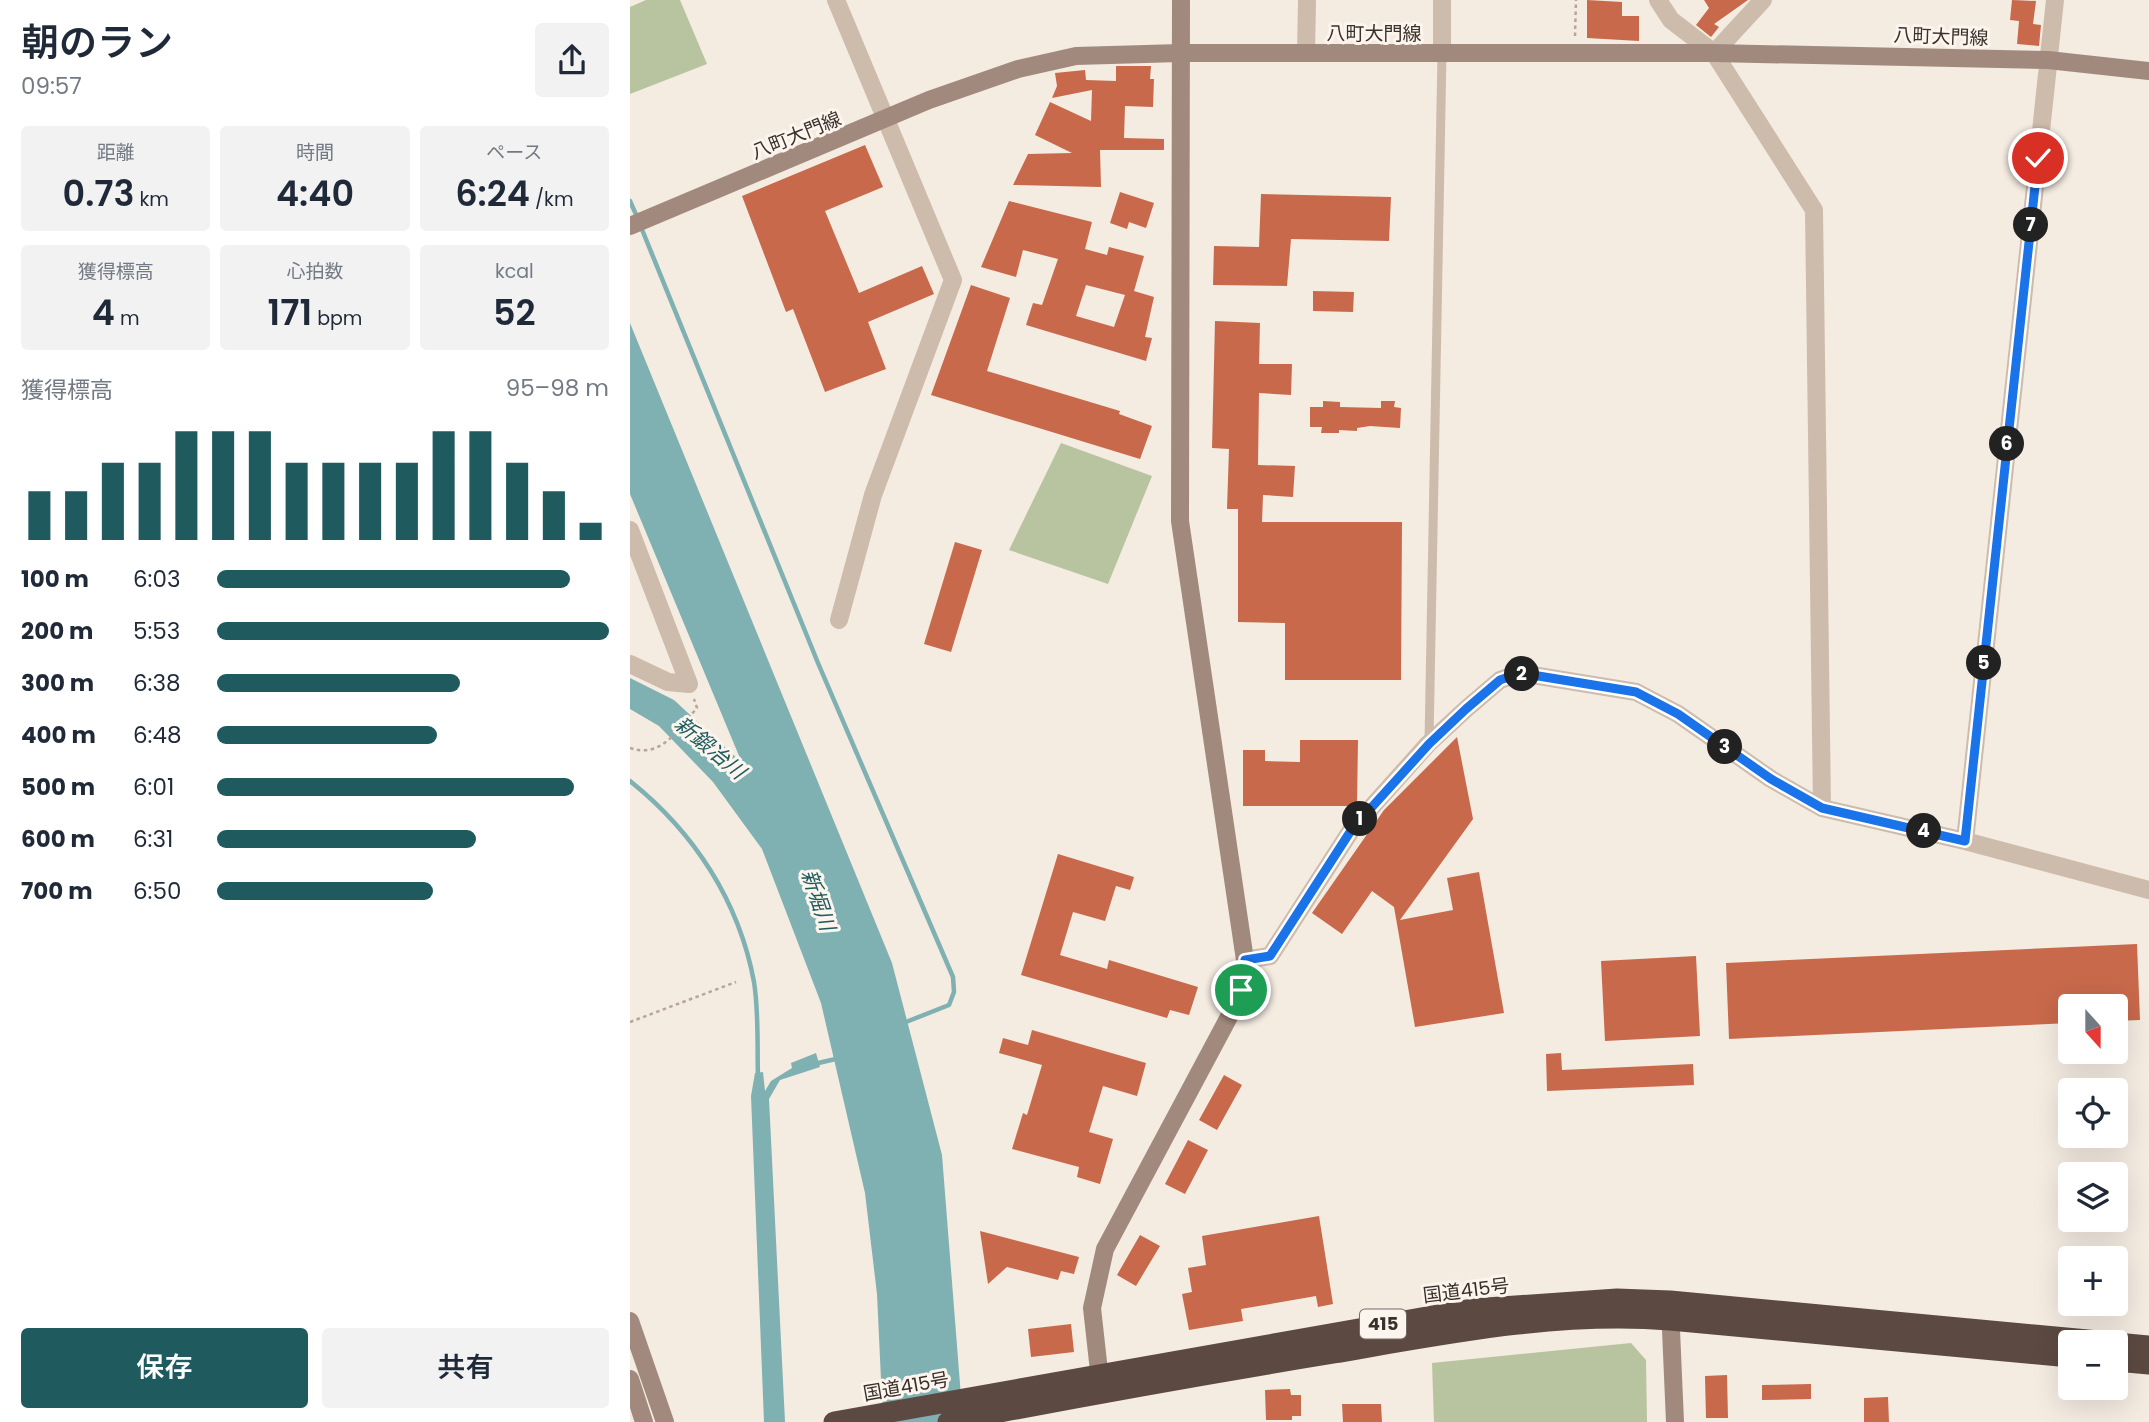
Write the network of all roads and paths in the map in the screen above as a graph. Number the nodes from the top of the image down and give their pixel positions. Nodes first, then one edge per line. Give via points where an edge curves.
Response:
1 (836, 0) edge
2 (1181, 0) edge
3 (1307, 0) edge
4 (1442, 0) edge
5 (1576, 0) edge
6 (1658, 0) edge
7 (1763, 0) edge
8 (2055, 0) edge
9 (1180, 52) junction
10 (1714, 52) junction
11 (1306, 53) junction
12 (1442, 54) junction
13 (1575, 54) junction
14 (2048, 61) junction
15 (2149, 71) edge
16 (886, 121) junction
17 (630, 226) edge
18 (630, 530) edge
19 (839, 621) dead end
20 (630, 664) edge
21 (689, 684) junction
22 (1429, 744) junction
23 (630, 748) edge
24 (1822, 808) junction
25 (1965, 841) junction
26 (2149, 890) edge
27 (1245, 960) junction
28 (736, 982) dead end
29 (630, 1022) edge
30 (1670, 1310) junction
31 (630, 1321) edge
32 (2058, 1338) edge
33 (2128, 1344) edge
34 (2149, 1346) edge
35 (2058, 1356) edge
36 (2128, 1362) edge
37 (2149, 1364) edge
38 (630, 1379) edge
39 (1100, 1384) junction
40 (973, 1407) junction
41 (644, 1422) edge
42 (665, 1422) edge
43 (834, 1422) edge
44 (948, 1422) edge
45 (1675, 1422) edge

1 - 16 street
2 - 9 street
3 - 11 street
4 - 12 street
5 - 13 path
6 - 10 street via 1671,20
7 - 10 street
8 - 14 street
9 - 11 street, 八町大門線
9 - 16 street, 八町大門線 via 1076,56 1018,69 929,100
9 - 27 street via 1180,521
10 - 13 street, 八町大門線
10 - 14 street, 八町大門線
10 - 24 street via 1814,210
11 - 12 street, 八町大門線
12 - 13 street, 八町大門線
12 - 22 lane
14 - 15 street, 八町大門線
14 - 25 street
16 - 17 street, 八町大門線
16 - 19 street via 953,280 873,495
18 - 21 street
20 - 21 street via 668,682
21 - 23 path via 697,708 662,747 641,752
22 - 24 street via 1500,680 1520,673 1572,681 1636,692 1678,714 1771,779
22 - 27 street via 1352,829 1270,956
24 - 25 street
25 - 26 street
27 - 39 street via 1241,990 1230,1015 1105,1249 1092,1308
28 - 29 path
30 - 32 highway, 国道415号 / 415
30 - 35 highway, 国道415号 / 415
30 - 39 highway, 国道415号 / 415 via 1617,1299 1472,1309
30 - 45 street
31 - 42 street
33 - 34 highway
36 - 37 highway
38 - 41 street
39 - 40 highway, 国道415号 / 415
40 - 43 highway, 国道415号 / 415
40 - 44 highway, 国道415号 / 415

